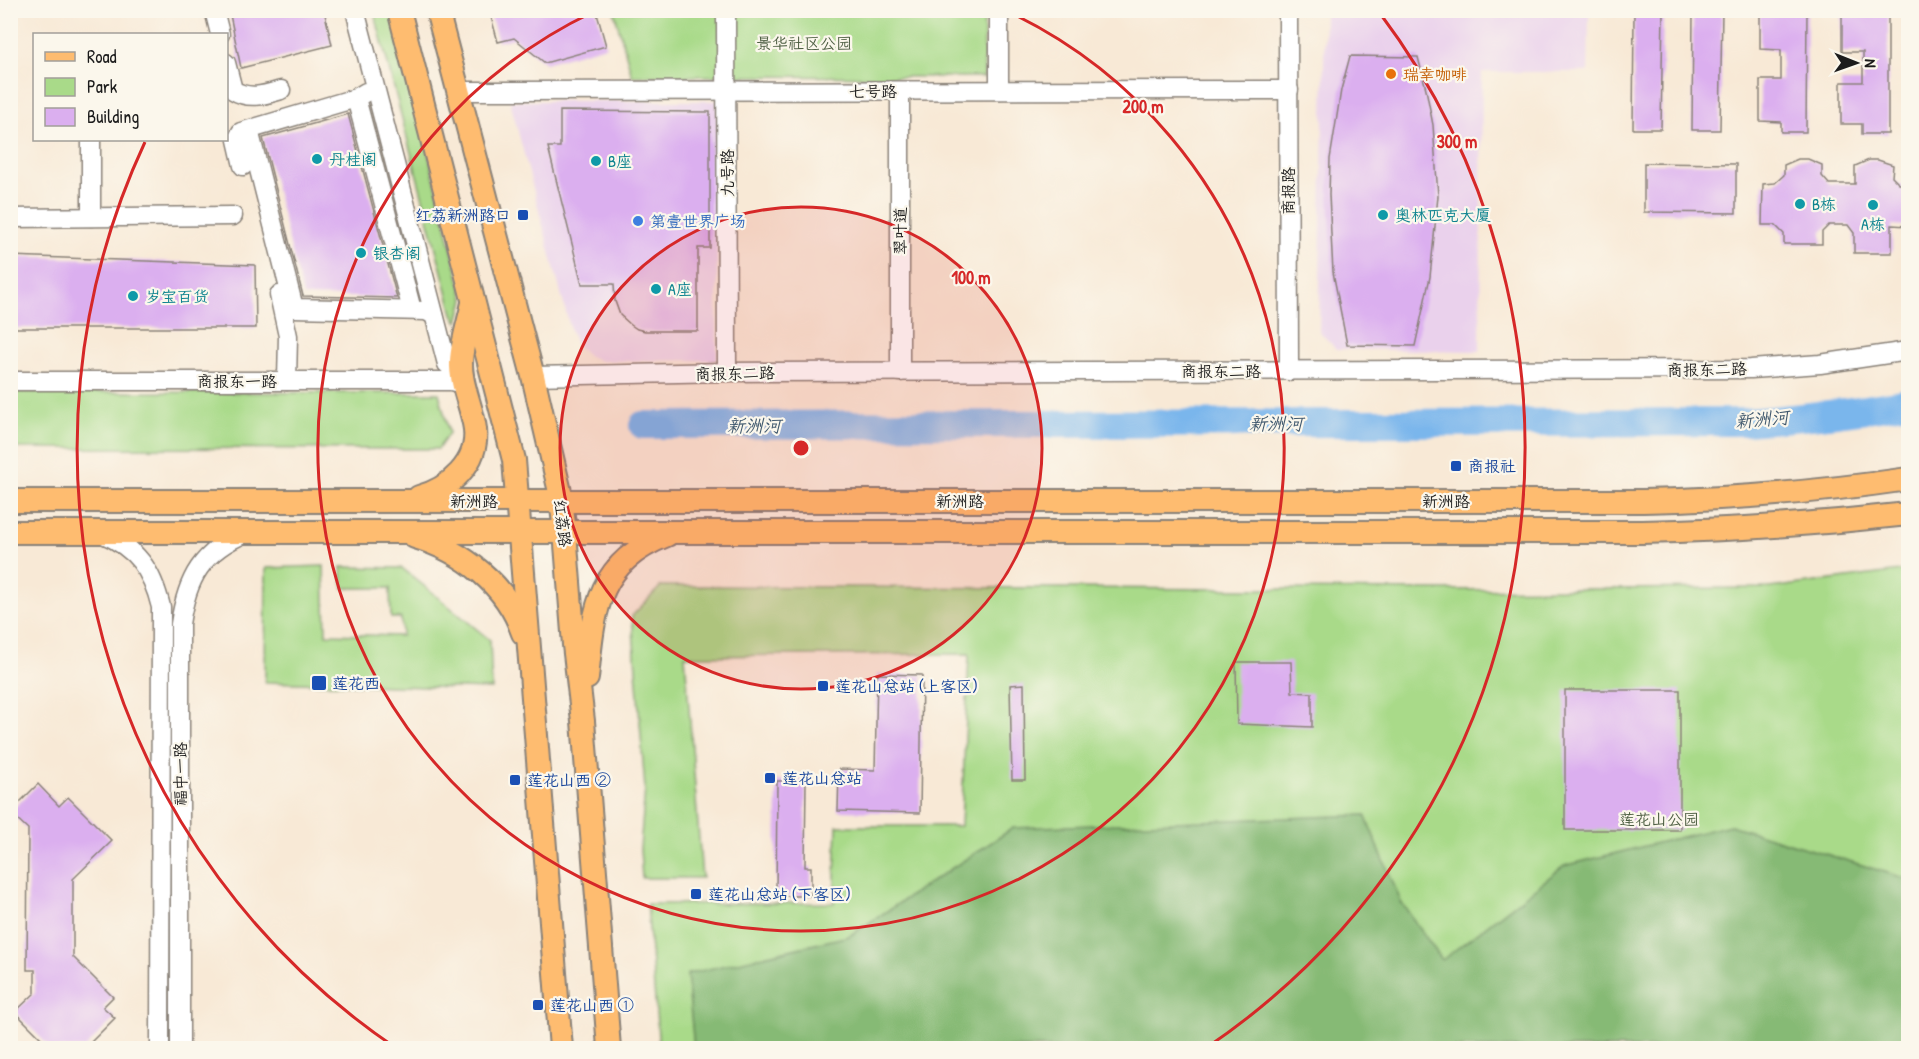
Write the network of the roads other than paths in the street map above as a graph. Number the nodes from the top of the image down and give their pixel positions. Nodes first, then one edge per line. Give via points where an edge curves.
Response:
1 (214, 10) edge
2 (355, 10) edge
3 (399, 10) edge
4 (437, 10) edge
5 (726, 10) edge
6 (999, 10) edge
7 (1288, 10) edge
8 (220, 33) edge
9 (228, 71) edge
10 (373, 81) junction
11 (281, 90) dead end
12 (999, 90) junction
13 (1288, 90) junction
14 (726, 91) junction
15 (900, 91) junction
16 (458, 92) junction
17 (356, 98) junction
18 (249, 130) junction
19 (91, 141) edge
20 (243, 166) dead end
21 (233, 216) dead end
22 (91, 217) junction
23 (10, 218) edge
24 (275, 281) dead end
25 (474, 299) junction
26 (294, 308) junction
27 (412, 310) junction
28 (434, 315) junction
29 (1908, 351) edge
30 (457, 370) junction
31 (1289, 371) junction
32 (727, 372) junction
33 (900, 372) junction
34 (533, 376) junction
35 (10, 381) edge
36 (290, 381) junction
37 (1908, 479) edge
38 (10, 501) edge
39 (401, 501) junction
40 (519, 501) junction
41 (561, 502) junction
42 (1908, 513) edge
43 (10, 532) edge
44 (96, 532) junction
45 (250, 532) junction
46 (390, 532) junction
47 (521, 532) junction
48 (565, 532) junction
49 (676, 532) junction
50 (530, 652) junction
51 (583, 721) junction
52 (160, 1048) edge
53 (180, 1048) edge
54 (561, 1048) edge
55 (609, 1048) edge

1 - 8 street
2 - 10 street
3 - 25 main road
4 - 16 main road, 红荔路
5 - 14 street, 九号路
6 - 12 street
7 - 13 street, 商报路
9 - 11 street via 233,90 243,96
10 - 17 street
10 - 28 street
12 - 13 street, 七号路
12 - 15 street, 七号路
13 - 31 street, 商报路
14 - 15 street, 七号路
14 - 16 street, 七号路
14 - 32 street, 九号路
15 - 33 street, 翠叶道
16 - 34 main road, 红荔路
17 - 18 street via 301,119
17 - 27 street
18 - 20 street via 240,132 237,140
18 - 26 street
19 - 22 street
21 - 22 street
22 - 23 street
24 - 36 street via 288,336
25 - 30 main road
25 - 40 main road via 509,435
26 - 27 street
26 - 36 street
27 - 28 street
28 - 30 street
29 - 31 street, 商报东二路 via 1751,369
30 - 36 street, 商报东一路 via 451,381
30 - 39 main road via 475,430 474,447 454,479 439,490
31 - 33 street, 商报东二路
32 - 33 street, 商报东二路
32 - 34 street, 商报东二路
34 - 41 main road, 红荔路
35 - 36 street, 商报东一路
37 - 41 main road, 新洲路 via 1725,499
38 - 39 main road, 新洲路
39 - 40 main road, 新洲路
40 - 41 main road, 新洲路
40 - 47 main road
41 - 48 main road, 红荔路
42 - 49 main road, 新洲路 via 1823,524 1642,532
43 - 44 main road, 新洲路
44 - 45 main road, 新洲路
44 - 52 street, 福中一路 via 129,548 141,561 151,577 160,607
45 - 46 main road, 新洲路
45 - 53 street, 福中一路 via 227,541 197,570 188,586 180,624
46 - 47 main road, 新洲路
46 - 50 main road via 440,546 482,573 509,604
47 - 48 main road, 新洲路
47 - 50 main road
48 - 49 main road, 新洲路
48 - 51 main road, 红荔路
49 - 51 main road via 647,543 626,559 599,597
50 - 54 main road
51 - 55 main road, 红荔路

